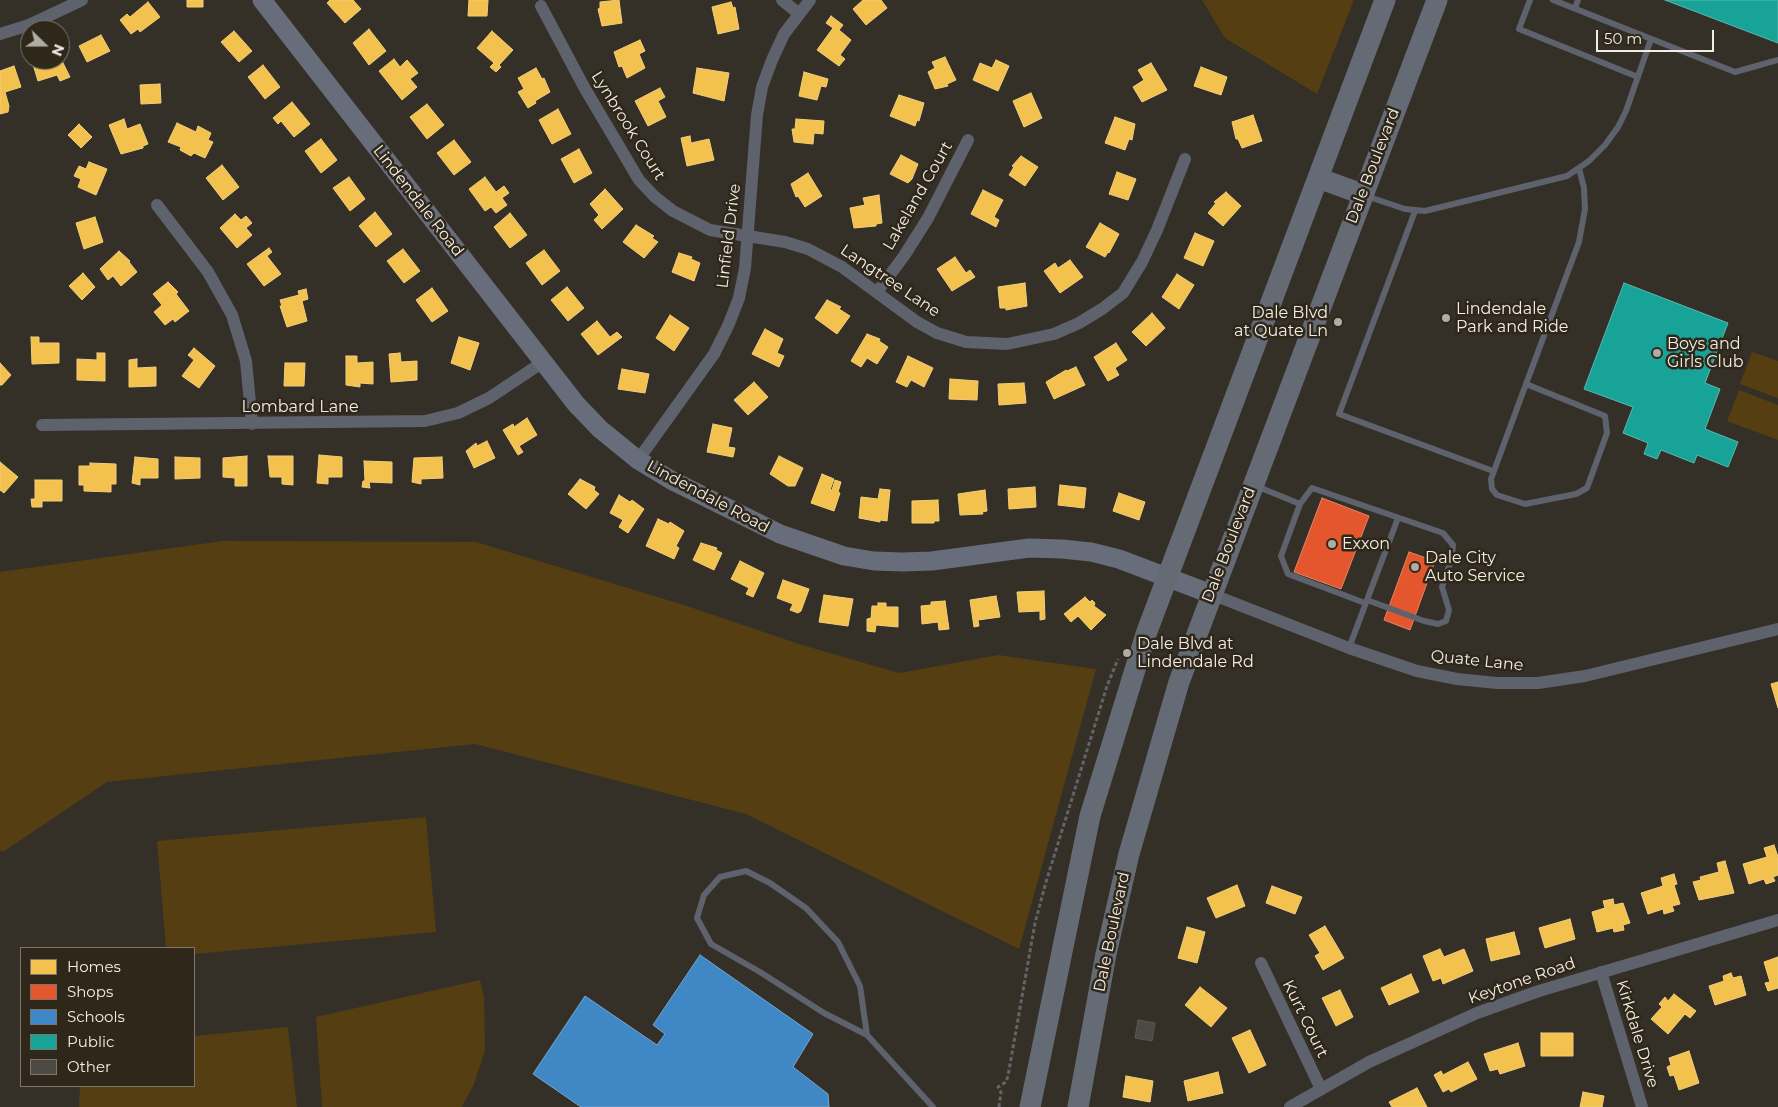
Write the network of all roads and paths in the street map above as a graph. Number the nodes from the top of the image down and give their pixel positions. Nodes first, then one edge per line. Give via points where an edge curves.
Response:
1 (82, 0) edge
2 (262, 0) edge
3 (782, 0) edge
4 (810, 0) edge
5 (1385, 0) edge
6 (1437, 0) edge
7 (1530, 0) edge
8 (1553, 0) edge
9 (1578, 0) edge
10 (541, 6) dead end
11 (1575, 8) junction
12 (798, 13) junction
13 (0, 34) edge
14 (1651, 39) junction
15 (1778, 60) edge
16 (1638, 77) junction
17 (968, 140) dead end
18 (1185, 159) dead end
19 (1579, 168) junction
20 (1318, 178) junction
21 (1362, 194) junction
22 (157, 205) dead end
23 (1415, 211) junction
24 (748, 237) junction
25 (877, 292) junction
26 (543, 362) junction
27 (1526, 384) junction
28 (252, 424) junction
29 (42, 425) dead end
30 (638, 460) junction
31 (1494, 470) junction
32 (1252, 485) junction
33 (1300, 504) junction
34 (1398, 518) junction
35 (1167, 577) junction
36 (1211, 594) junction
37 (1366, 601) junction
38 (1778, 629) edge
39 (1349, 648) junction
40 (1119, 656) dead end
41 (1778, 920) edge
42 (1261, 964) dead end
43 (1600, 972) junction
44 (867, 1035) junction
45 (1321, 1089) junction
46 (933, 1107) edge
47 (999, 1107) edge
48 (1030, 1107) edge
49 (1078, 1107) edge
50 (1290, 1107) edge
51 (1642, 1107) edge

1 - 13 street via 29,25
2 - 26 street, Lindendale Road
3 - 12 street
4 - 12 street, Linfield Drive
5 - 20 main road
6 - 21 main road, Dale Boulevard
7 - 16 lane via 1519,29
8 - 11 lane
9 - 11 lane
10 - 24 street, Lynbrook Court via 639,180 673,212 693,223
11 - 14 lane
12 - 24 street, Linfield Drive via 772,60 762,87 756,115
14 - 15 lane via 1735,72
14 - 16 lane
16 - 19 lane via 1618,127 1605,145
17 - 25 street, Lakeland Court via 928,218
18 - 25 street, Langtree Lane via 1157,230 1123,292 1071,327 1034,340 1007,344 966,342 937,333 917,322
19 - 23 lane via 1566,176 1442,208
19 - 27 lane via 1584,188 1582,230
20 - 21 main road
20 - 35 main road
21 - 23 lane
21 - 32 main road, Dale Boulevard
22 - 28 street via 208,272 232,315 246,361
23 - 31 lane via 1339,414
24 - 25 street, Langtree Lane via 808,249 830,259
24 - 30 street, Linfield Drive via 744,275 728,326 714,354
26 - 28 street, Lombard Lane via 489,398 458,413 425,421
26 - 30 street, Lindendale Road via 600,429
27 - 31 lane
27 - 31 lane via 1605,416 1607,433 1601,452 1587,488 1576,494 1524,504 1497,496 1490,479
28 - 29 street, Lombard Lane
30 - 35 street, Lindendale Road via 780,534 844,556 903,562 1030,548 1062,549 1119,559
32 - 33 lane
32 - 36 main road, Dale Boulevard
33 - 34 lane via 1312,488
33 - 37 lane via 1281,556 1288,574
34 - 37 lane
34 - 37 lane via 1443,533 1453,545 1442,587 1449,610 1446,621 1438,624 1424,621
35 - 36 street, Lindendale Road
35 - 48 main road via 1146,634 1090,816
36 - 39 street, Quate Lane
36 - 49 main road, Dale Boulevard via 1159,744 1129,854 1106,954
37 - 39 lane
38 - 39 street, Quate Lane via 1585,676 1538,683 1457,679 1417,671
40 - 47 path via 1035,923 1008,1076 998,1088 1001,1092
41 - 43 street, Keytone Road
42 - 45 street, Kurt Court
43 - 45 street, Keytone Road via 1477,1013 1401,1047
43 - 51 street, Kirkdale Drive
44 - 44 lane via 860,986 838,942 806,908 770,883 746,870 720,876 704,895 697,918 711,944 824,1013
44 - 46 lane
45 - 50 street, Keytone Road

